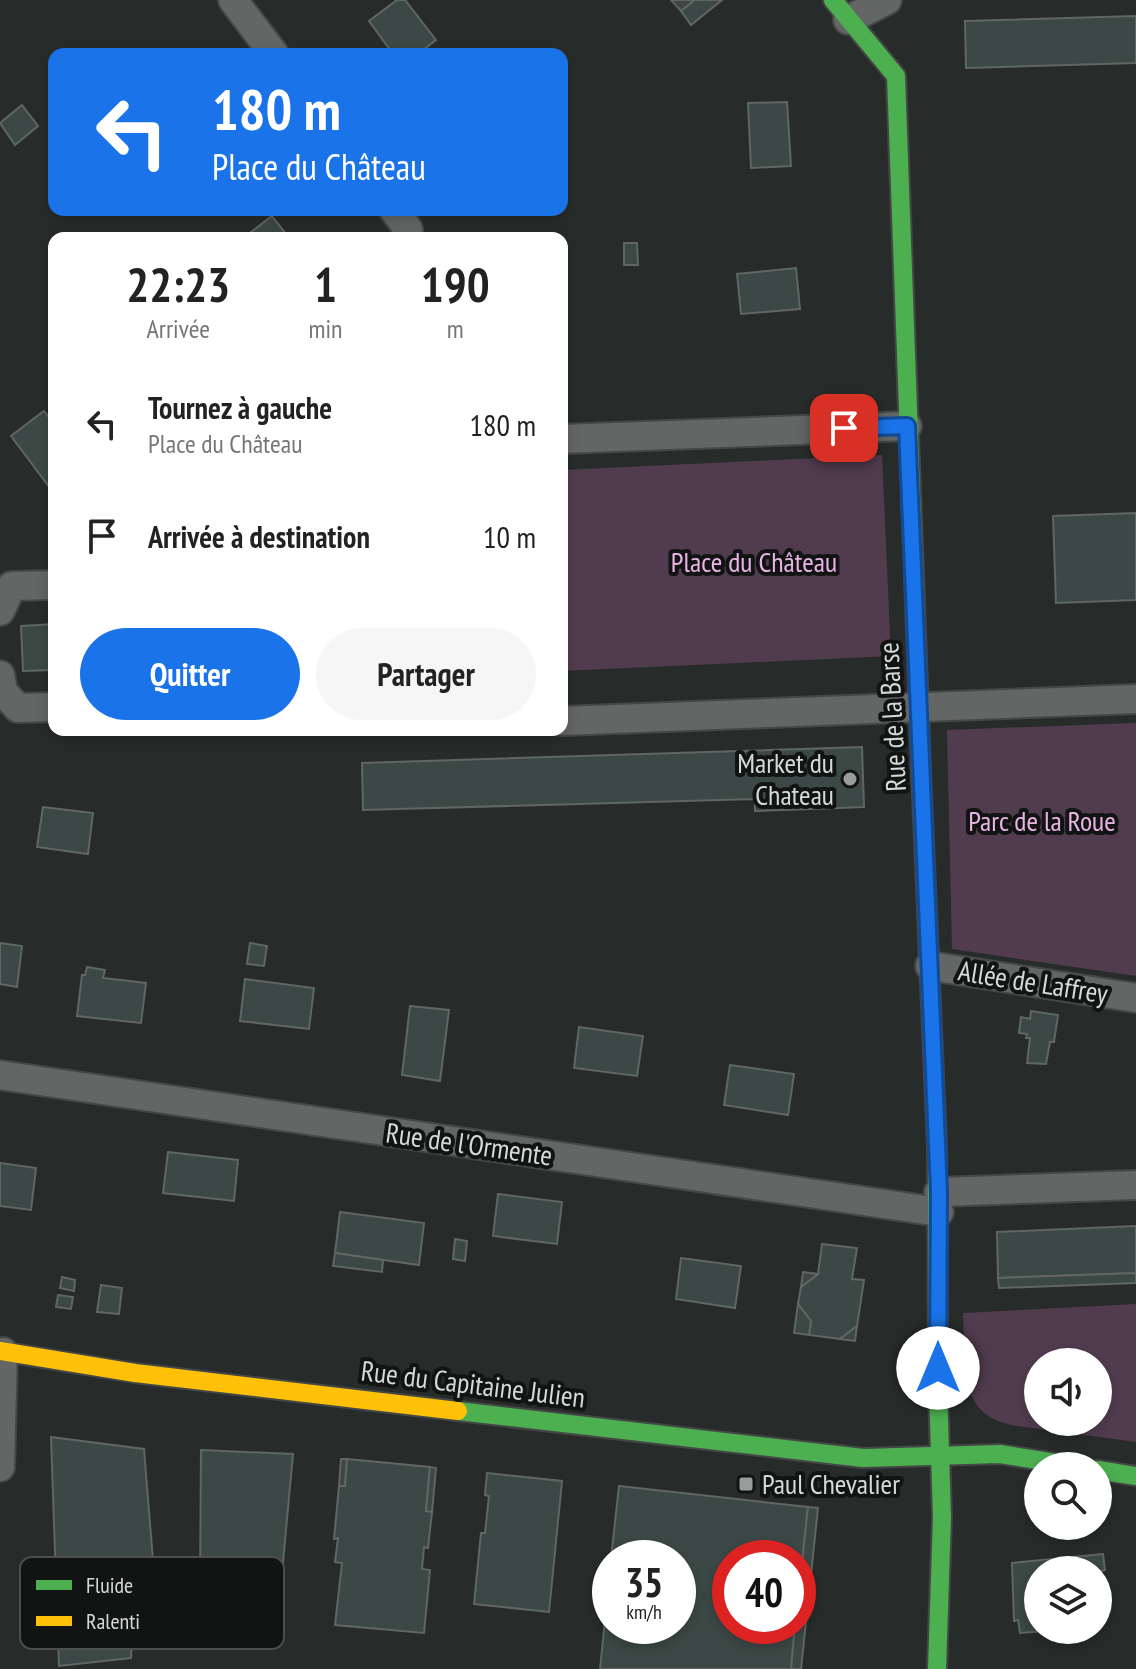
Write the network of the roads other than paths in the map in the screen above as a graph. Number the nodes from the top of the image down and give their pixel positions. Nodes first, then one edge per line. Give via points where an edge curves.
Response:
1 (233, 0) edge
2 (887, 0) edge
3 (840, 10) edge
4 (269, 48) edge
5 (907, 426) junction
6 (568, 439) edge
7 (48, 585) edge
8 (0, 611) edge
9 (0, 675) edge
10 (1136, 699) edge
11 (48, 707) edge
12 (919, 708) junction
13 (568, 721) edge
14 (930, 966) junction
15 (1136, 998) edge
16 (0, 1075) edge
17 (1136, 1185) edge
18 (939, 1202) junction
19 (2, 1351) edge
20 (940, 1455) junction
21 (1024, 1458) edge
22 (0, 1467) edge
23 (1112, 1472) edge
24 (1136, 1476) edge
25 (937, 1669) edge

1 - 4 street
2 - 3 street
3 - 5 street, Rue de la Barse via 896,76
5 - 6 street
5 - 12 street, Rue de la Barse
7 - 8 street via 12,586
9 - 11 street via 3,692 18,708
10 - 12 street
12 - 13 street
12 - 14 street, Rue de la Barse
14 - 15 street, Allée de Laffrey
14 - 18 street, Rue de la Barse
16 - 18 street, Rue de l'Ormente
17 - 18 street, Rue de l'Ormente
18 - 20 street, Rue de la Barse
19 - 20 street, Rue du Capitaine Julien via 135,1373 874,1460
19 - 22 street
20 - 21 street, Rue du Capitaine Julien
20 - 25 street, Rue de la Barse
23 - 24 street

